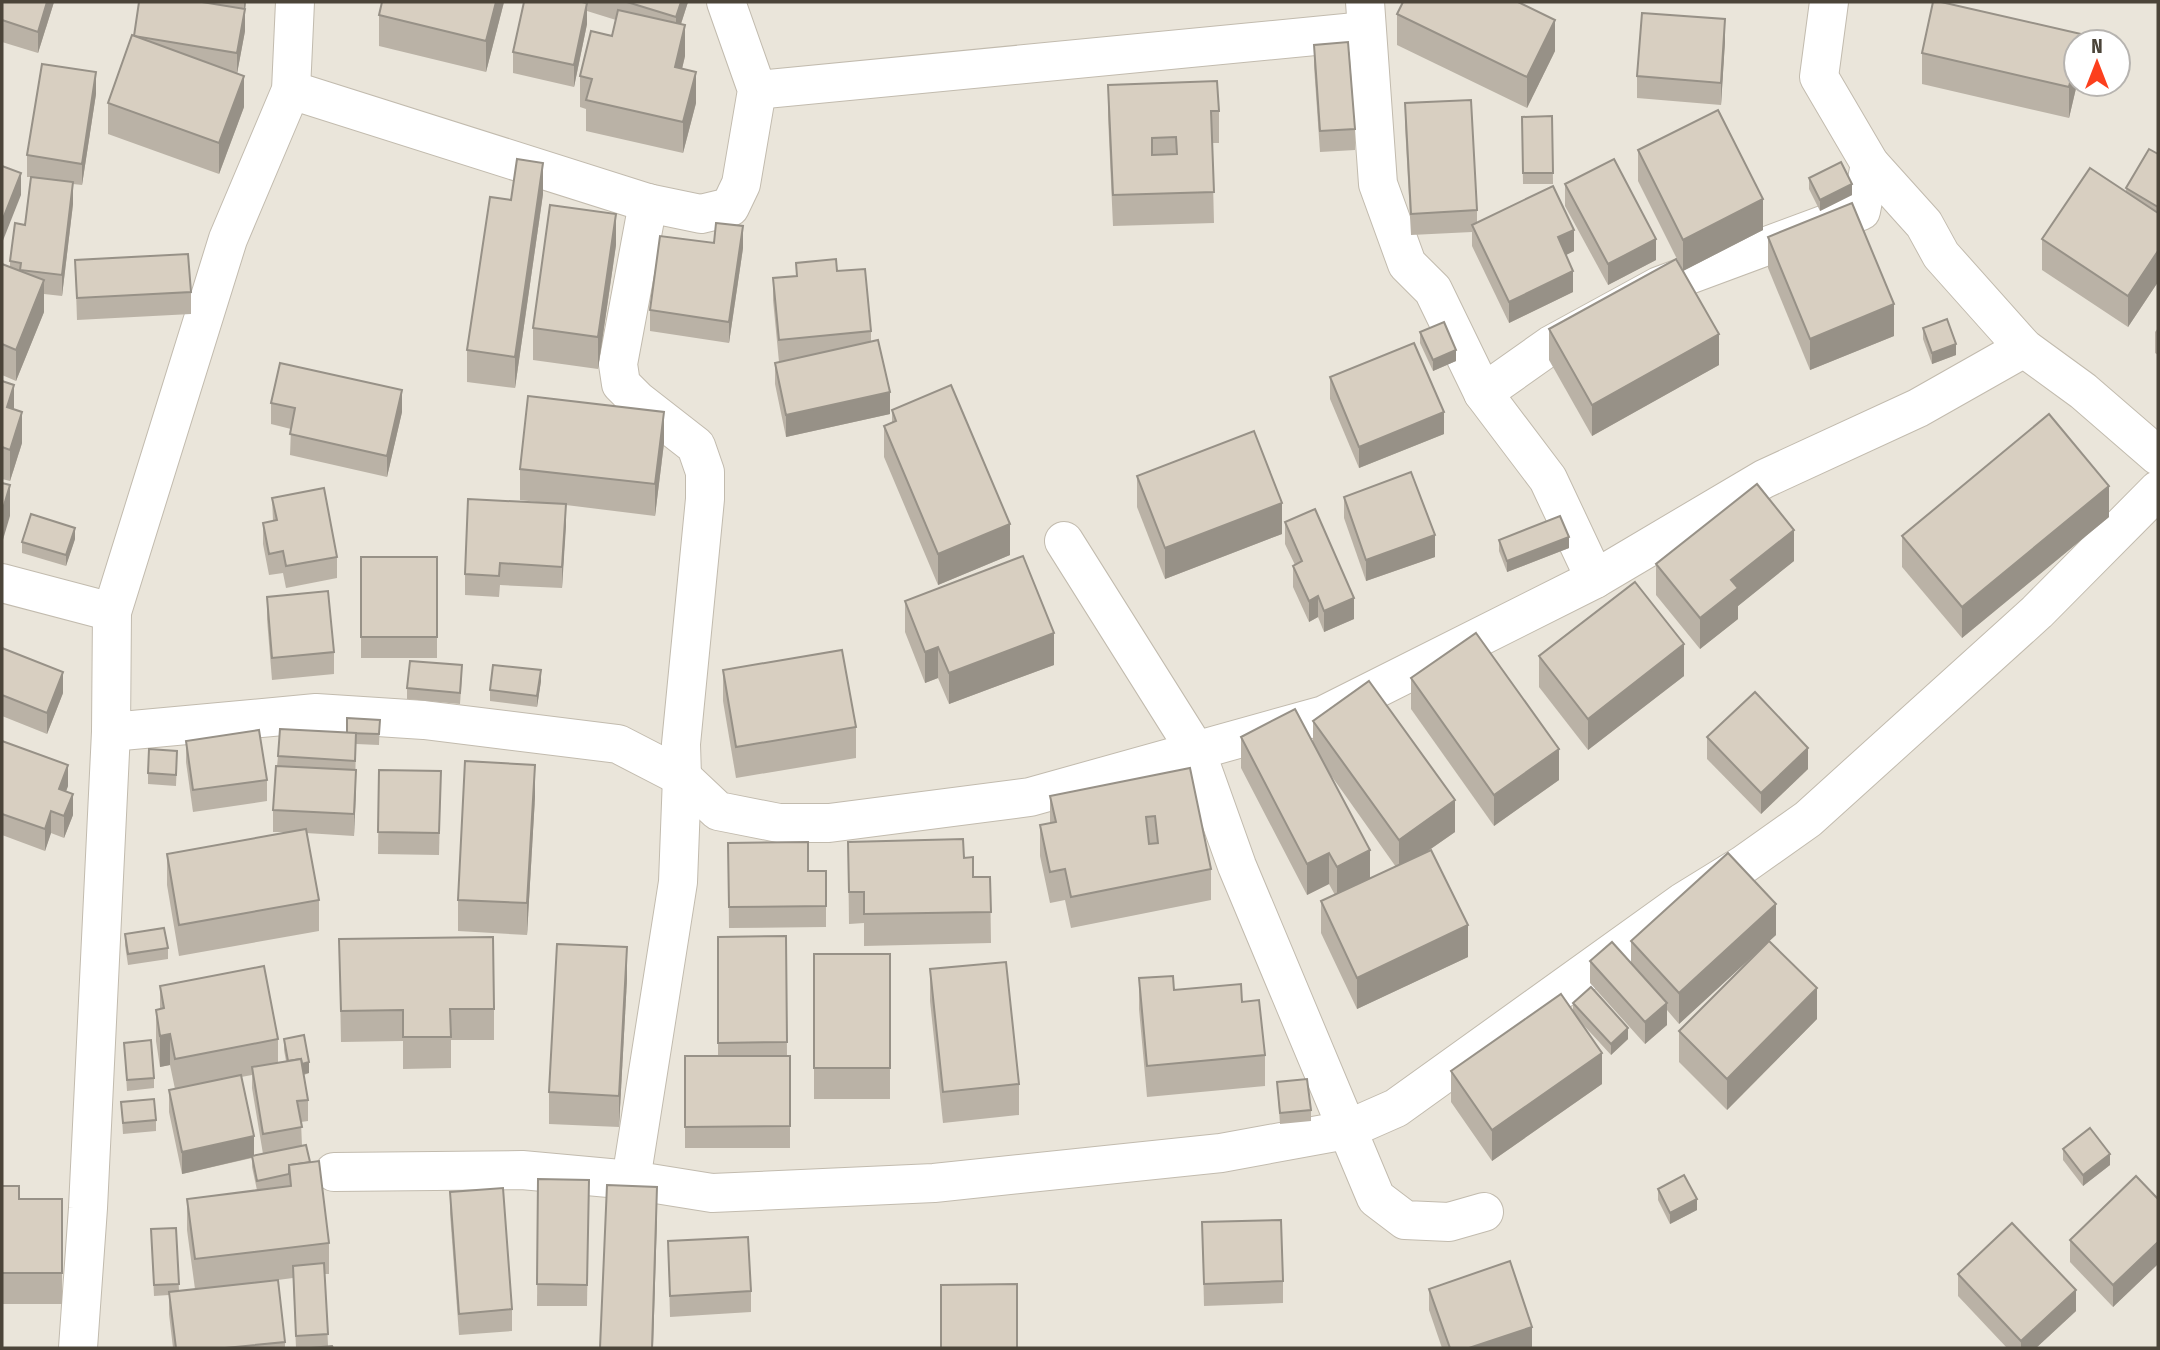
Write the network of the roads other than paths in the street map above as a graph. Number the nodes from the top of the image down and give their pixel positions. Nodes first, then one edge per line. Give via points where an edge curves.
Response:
1 (295, 2) edge
2 (726, 2) edge
3 (1829, 2) edge
4 (1366, 16) edge
5 (291, 90) junction
6 (757, 90) junction
7 (1870, 164) junction
8 (648, 203) junction
9 (2024, 348) junction
10 (1483, 393) junction
11 (2158, 456) edge
12 (2158, 490) edge
13 (1064, 541) dead end
14 (1595, 579) junction
15 (2, 583) edge
16 (112, 612) junction
17 (111, 732) junction
18 (1196, 751) junction
19 (682, 777) junction
20 (1346, 1130) junction
21 (334, 1172) dead end
22 (631, 1180) junction
23 (1484, 1212) dead end
24 (78, 1348) edge

1 - 5 street
2 - 6 street
3 - 7 street via 1819,77
4 - 6 street
4 - 10 street via 1378,184 1407,264 1433,290
5 - 8 street
5 - 16 street via 228,239
6 - 8 street via 741,184 730,207 701,214
7 - 9 street via 1924,224 1941,255
7 - 10 street via 1861,211 1659,286 1551,345
8 - 19 street via 618,364 621,384 696,446 705,472
9 - 11 street via 2083,391
9 - 14 street via 1918,408 1764,479
10 - 14 street via 1548,479
12 - 20 street via 2037,612 1808,819 1683,902 1396,1108
13 - 18 street
14 - 18 street via 1324,715
15 - 16 street
16 - 17 street
17 - 19 street via 316,713 424,720 618,744
17 - 24 street
18 - 19 street via 1030,796 829,823 779,823 718,811
18 - 20 street via 1237,866
19 - 22 street via 678,882
20 - 22 street via 1221,1153 934,1183 712,1193
20 - 23 street via 1376,1198 1405,1220 1449,1222
21 - 22 street via 522,1170

